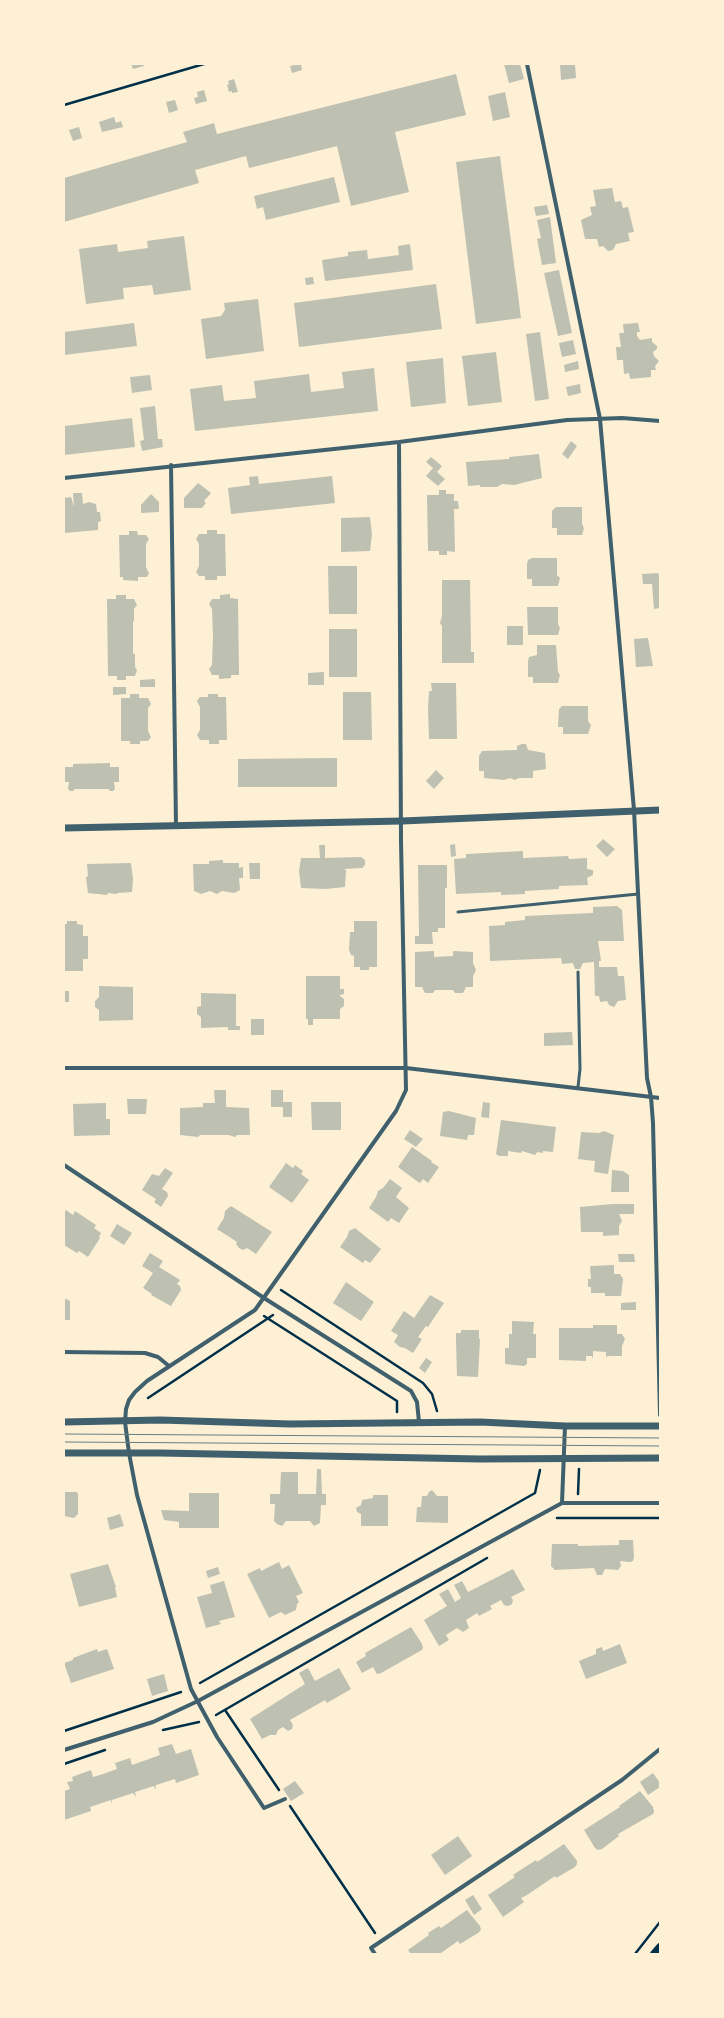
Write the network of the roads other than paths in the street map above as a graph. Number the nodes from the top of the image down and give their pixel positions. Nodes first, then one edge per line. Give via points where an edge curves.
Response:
1 (527, 64) edge
2 (600, 418) junction
3 (660, 421) edge
4 (398, 442) junction
5 (171, 466) junction
6 (64, 478) edge
7 (634, 810) junction
8 (660, 810) edge
9 (402, 821) junction
10 (176, 825) junction
11 (64, 828) edge
12 (638, 894) junction
13 (458, 912) dead end
14 (578, 972) dead end
15 (64, 1068) edge
16 (406, 1068) junction
17 (578, 1087) junction
18 (651, 1097) junction
19 (660, 1098) edge
20 (64, 1165) edge
21 (264, 1298) junction
22 (64, 1352) edge
23 (169, 1366) junction
24 (660, 1415) edge
25 (64, 1422) edge
26 (125, 1422) junction
27 (419, 1422) junction
28 (565, 1426) junction
29 (660, 1426) edge
30 (64, 1453) edge
31 (129, 1453) junction
32 (563, 1458) junction
33 (660, 1458) edge
34 (562, 1503) junction
35 (660, 1503) edge
36 (198, 1701) junction
37 (660, 1749) edge
38 (64, 1750) edge
39 (285, 1799) road end
40 (660, 1947) edge
41 (375, 1954) edge
42 (654, 1954) edge

1 - 2 street
2 - 3 street
2 - 4 street
2 - 7 street
4 - 5 street
4 - 9 street
5 - 6 street
5 - 10 street
7 - 8 street
7 - 9 street
7 - 12 street
9 - 10 street
9 - 16 street
10 - 11 street
12 - 13 lane
12 - 18 street via 647,1078
14 - 17 lane
15 - 16 street
16 - 17 street
16 - 21 street via 406,1090 396,1111
17 - 18 street
18 - 19 street
18 - 24 street
20 - 21 street
21 - 23 street via 255,1310
21 - 27 street via 411,1392 417,1402
22 - 23 street via 145,1353 158,1357
23 - 26 street via 135,1392 128,1404
25 - 26 street
26 - 27 street
26 - 31 street
27 - 28 street
28 - 29 street
28 - 32 street
30 - 31 street
31 - 32 street
31 - 36 street via 137,1495 191,1688
32 - 33 street
32 - 34 street
34 - 35 street
34 - 36 street
36 - 38 street via 152,1722
36 - 39 street via 207,1721 264,1808
37 - 41 street via 622,1780 371,1948
40 - 42 main road

